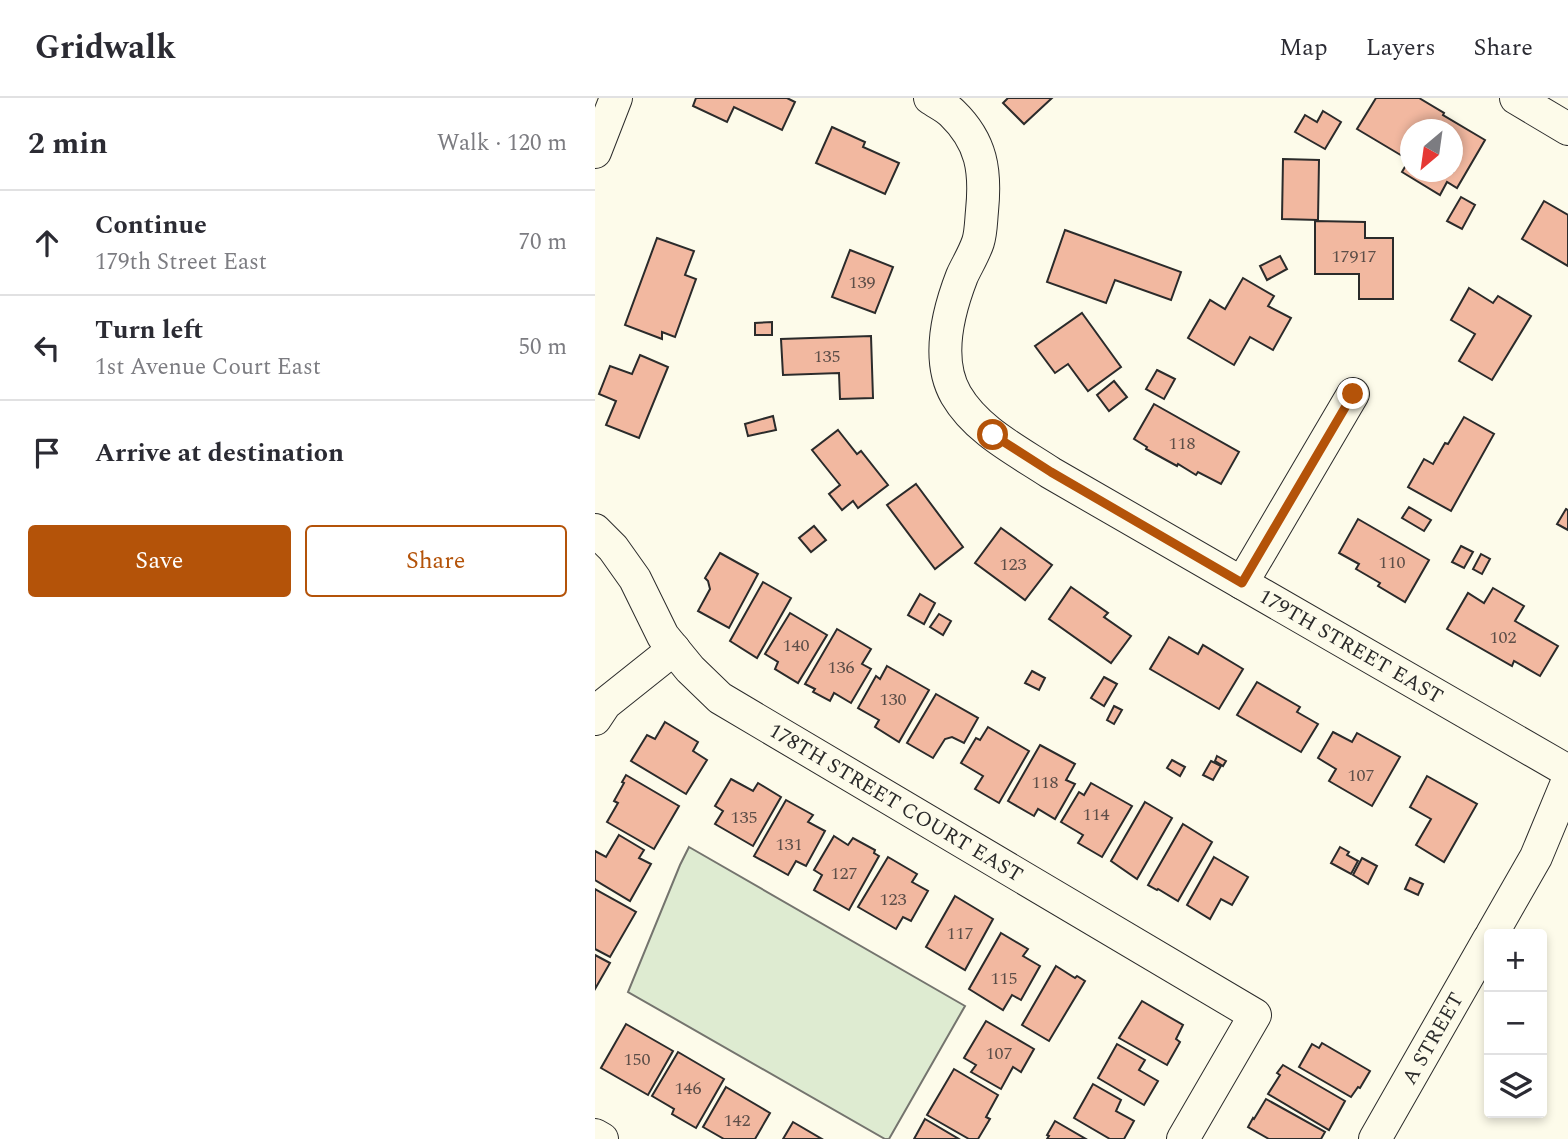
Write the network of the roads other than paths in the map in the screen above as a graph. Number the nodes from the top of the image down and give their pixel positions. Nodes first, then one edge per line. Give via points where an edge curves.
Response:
1 (616, 98) edge
2 (930, 98) edge
3 (1516, 98) edge
4 (1568, 129) edge
5 (595, 152) edge
6 (1353, 394) dead end
7 (595, 530) edge
8 (1242, 583) junction
9 (674, 649) junction
10 (595, 719) edge
11 (1568, 772) edge
12 (1568, 780) edge
13 (1495, 929) edge
14 (1484, 948) edge
15 (595, 1135) edge
16 (602, 1139) edge
17 (1183, 1139) edge
18 (1375, 1139) edge

1 - 5 street
2 - 8 street, 179TH STREET EAST via 951,112 969,134 984,175 979,241 951,312 946,346 946,370 954,392 993,435
3 - 4 street
6 - 8 street
7 - 9 street, 178TH STREET COURT EAST via 635,579
8 - 11 street, 179TH STREET EAST
9 - 10 street via 605,704
9 - 17 street, 178TH STREET COURT EAST via 720,698 1255,1015
12 - 13 street via 1536,857
14 - 18 street, A STREET
15 - 16 street

